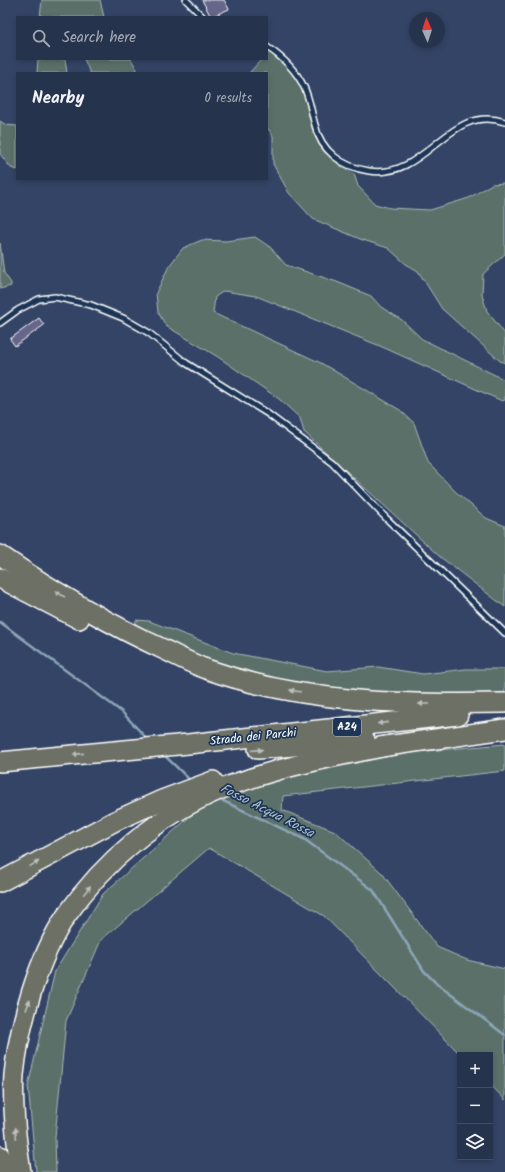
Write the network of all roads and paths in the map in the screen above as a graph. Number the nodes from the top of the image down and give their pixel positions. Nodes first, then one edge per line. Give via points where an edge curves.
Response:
1 (186, 0) edge
2 (202, 16) edge
3 (268, 48) edge
4 (505, 122) edge
5 (0, 323) edge
6 (0, 555) edge
7 (0, 578) edge
8 (505, 633) edge
9 (208, 670) junction
10 (505, 703) edge
11 (505, 710) edge
12 (505, 728) edge
13 (190, 750) junction
14 (118, 757) junction
15 (0, 762) edge
16 (0, 775) edge
17 (217, 785) junction
18 (0, 882) edge
19 (0, 1156) edge
20 (4, 1172) edge
21 (21, 1172) edge

1 - 2 lane
3 - 4 lane via 284,61 300,80 324,146 342,162 359,169 375,172 398,170 417,160 464,124 486,119
5 - 8 lane via 39,299 55,297 91,305 123,318 149,333 186,363 268,414 332,462
9 -> 6 highway via 104,621
7 - 9 highway via 126,641 167,658
10 -> 9 highway via 420,704 355,700 272,687
11 -> 13 highway, Strada dei Parchi / A24
13 -> 12 highway, Strada dei Parchi / A24
12 - 17 highway via 298,759
13 - 14 highway, Strada dei Parchi / A24
14 -> 15 highway, Strada dei Parchi / A24
14 - 16 highway, Strada dei Parchi / A24
18 -> 17 highway via 90,834 162,800
21 -> 17 highway via 16,1134 14,1076 24,1015 48,950 66,917 112,862 160,822 202,798
19 - 20 highway

